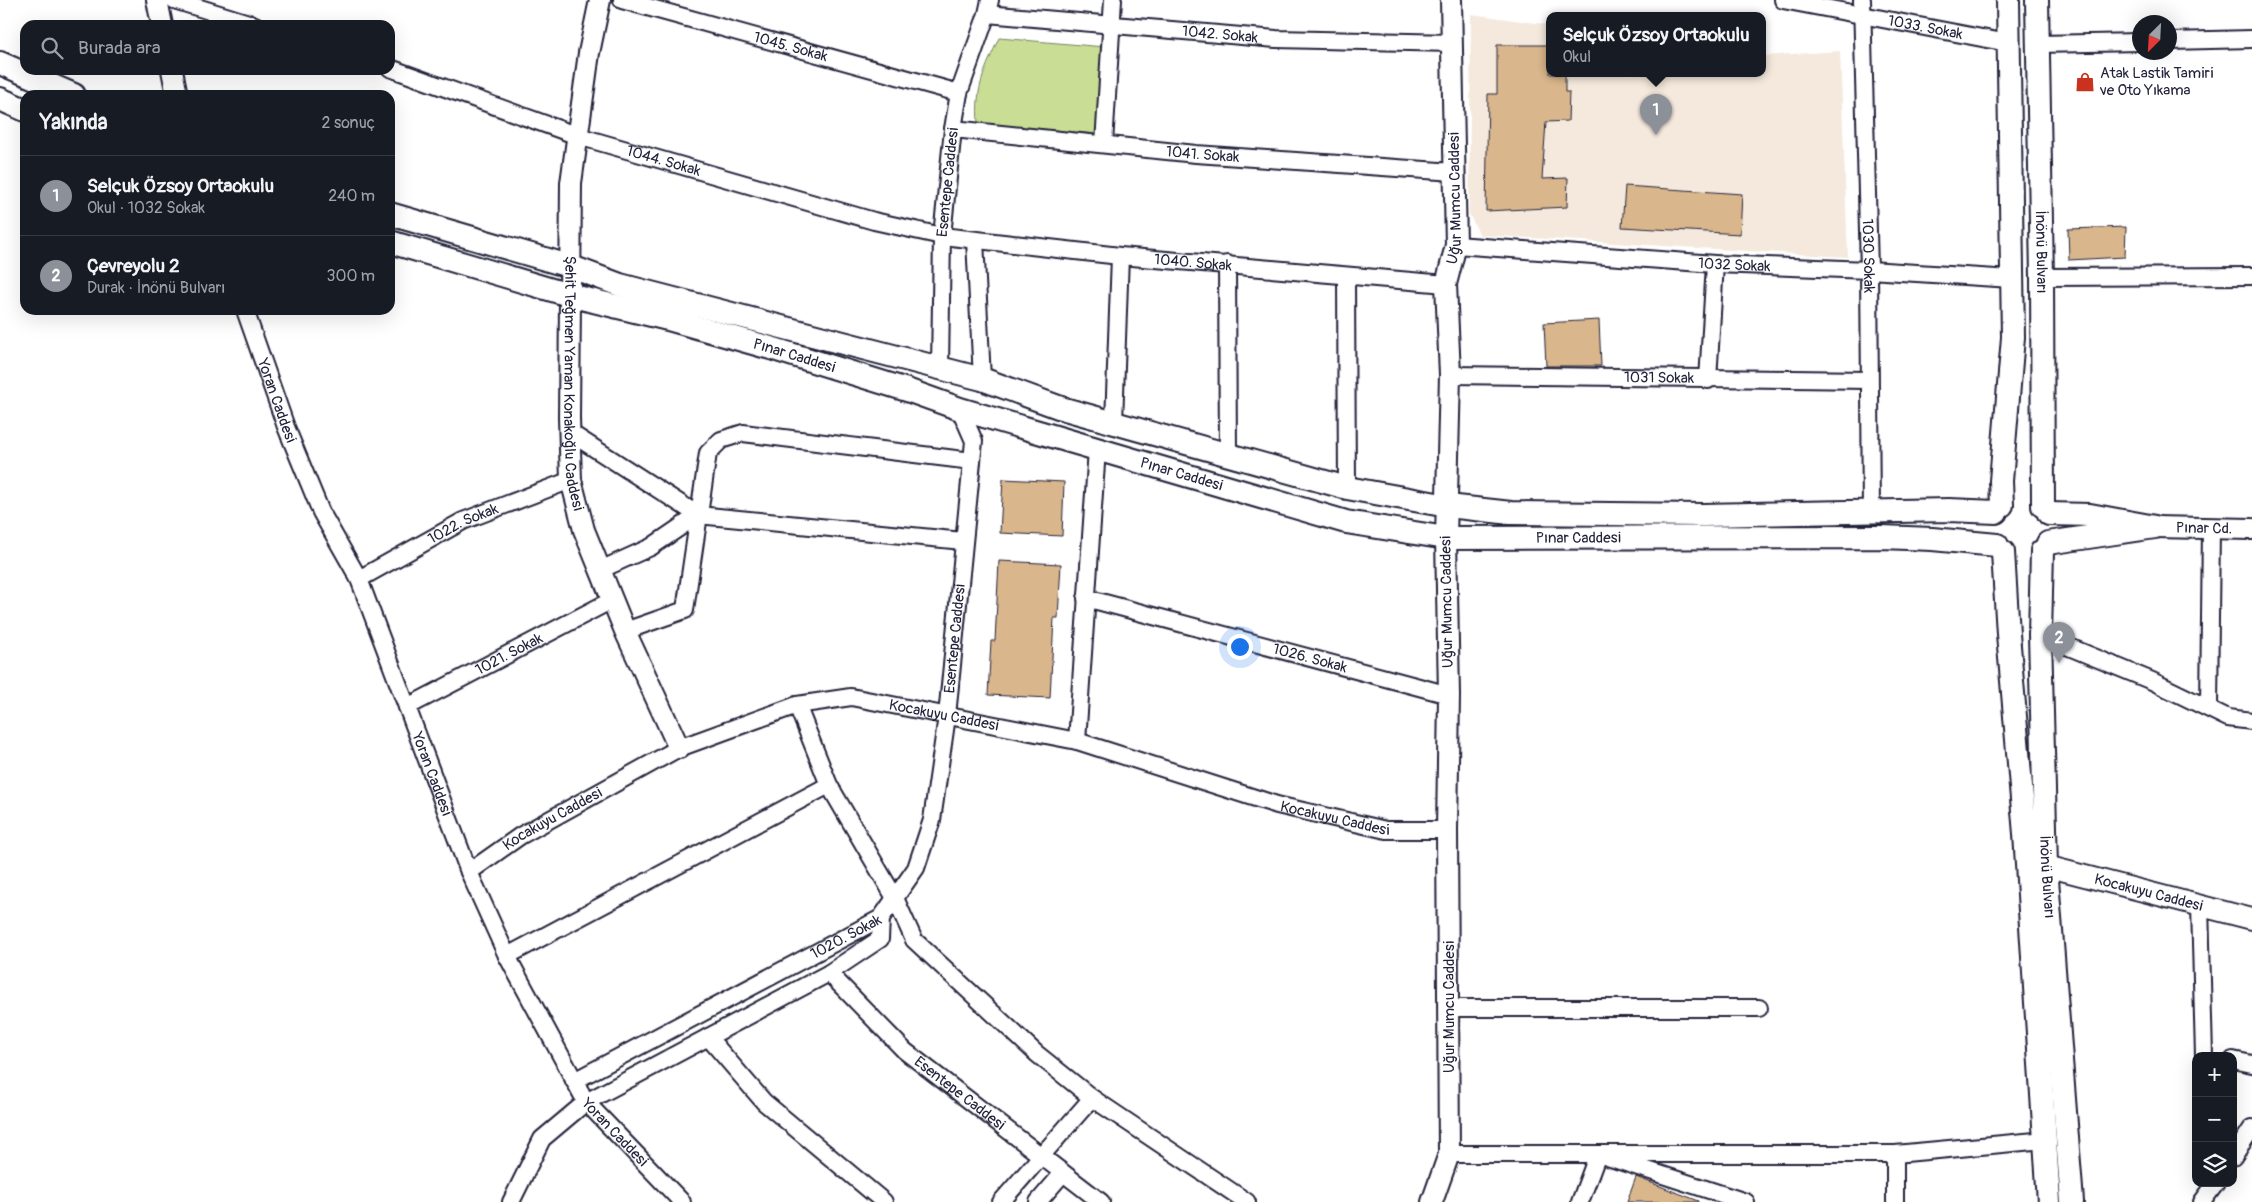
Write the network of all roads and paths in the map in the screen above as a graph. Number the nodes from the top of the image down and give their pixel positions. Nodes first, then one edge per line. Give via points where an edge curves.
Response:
1 (157, 0) edge
2 (174, 0) edge
3 (600, 0) edge
4 (622, 0) edge
5 (1113, 0) edge
6 (1451, 0) edge
7 (1783, 0) edge
8 (1862, 0) edge
9 (2008, 0) edge
10 (2037, 0) edge
11 (988, 7) edge
12 (1863, 17) junction
13 (161, 20) edge
14 (239, 20) edge
15 (1110, 23) junction
16 (2252, 39) edge
17 (2177, 41) edge
18 (2132, 42) edge
19 (1453, 43) junction
20 (2008, 44) junction
21 (2038, 44) junction
22 (0, 63) edge
23 (395, 70) edge
24 (20, 72) edge
25 (28, 75) edge
26 (173, 75) edge
27 (62, 90) edge
28 (176, 90) edge
29 (959, 93) junction
30 (0, 99) edge
31 (20, 108) edge
32 (953, 128) junction
33 (578, 136) junction
34 (1104, 144) junction
35 (1454, 172) junction
36 (395, 215) edge
37 (942, 236) junction
38 (975, 240) junction
39 (395, 243) edge
40 (1456, 245) junction
41 (1120, 256) junction
42 (1227, 264) junction
43 (1715, 264) junction
44 (569, 266) junction
45 (1869, 270) junction
46 (2252, 276) edge
47 (1346, 277) junction
48 (2042, 277) junction
49 (2012, 279) junction
50 (1446, 284) junction
51 (570, 295) junction
52 (247, 315) edge
53 (940, 368) junction
54 (1450, 375) junction
55 (982, 379) junction
56 (1708, 380) junction
57 (1869, 380) junction
58 (960, 408) junction
59 (1114, 422) junction
60 (569, 432) junction
61 (1097, 449) junction
62 (1228, 454) junction
63 (972, 462) junction
64 (571, 480) junction
65 (1347, 488) junction
66 (1448, 506) junction
67 (1999, 508) junction
68 (2046, 510) junction
69 (1871, 512) junction
70 (698, 515) junction
71 (2156, 527) junction
72 (2211, 528) junction
73 (2252, 529) edge
74 (1446, 538) junction
75 (963, 541) junction
76 (2045, 547) junction
77 (2000, 549) junction
78 (600, 570) junction
79 (359, 579) junction
80 (1086, 598) junction
81 (612, 600) junction
82 (625, 631) junction
83 (2040, 635) junction
84 (1449, 695) junction
85 (798, 705) junction
86 (407, 706) junction
87 (2209, 707) junction
88 (947, 716) junction
89 (2252, 721) edge
90 (1077, 741) junction
91 (679, 748) junction
92 (829, 784) junction
93 (1447, 830) junction
94 (2046, 866) junction
95 (469, 872) junction
96 (895, 898) junction
97 (2200, 905) junction
98 (881, 918) junction
99 (2252, 920) edge
100 (507, 956) junction
101 (829, 974) junction
102 (1449, 1008) junction
103 (1759, 1008) dead end
104 (708, 1038) junction
105 (2207, 1052) edge
106 (2237, 1061) edge
107 (2252, 1064) edge
108 (574, 1081) junction
109 (1092, 1098) junction
110 (586, 1102) junction
111 (2252, 1128) edge
112 (2045, 1140) junction
113 (2237, 1150) edge
114 (1449, 1154) junction
115 (1598, 1154) junction
116 (1895, 1154) junction
117 (1042, 1156) junction
118 (1063, 1173) junction
119 (2212, 1187) edge
120 (511, 1202) edge
121 (682, 1202) edge
122 (884, 1202) edge
123 (1001, 1202) edge
124 (1038, 1202) edge
125 (1100, 1202) edge
126 (1247, 1202) edge
127 (1432, 1202) edge
128 (1580, 1202) edge
129 (1746, 1202) edge
130 (1895, 1202) edge
131 (2049, 1202) edge
132 (2072, 1202) edge
133 (2202, 1202) edge

1 - 13 street
2 - 14 street
3 - 33 street, Şehit Teğmen Yaman Konakoğlu Caddesi via 589,52
4 - 29 street, 1045. Sokak
5 - 15 street
6 - 19 street, Uğur Mumcu Caddesi
7 - 12 street, 1033. Sokak
8 - 12 street, 1030 Sokak
9 - 20 main road, İnönü Bulvarı
10 - 21 main road, İnönü Bulvarı
11 - 15 street, 1042. Sokak
11 - 29 street, Esentepe Caddesi
12 - 20 street, 1033. Sokak
12 - 45 street, 1030 Sokak
15 - 19 street, 1042. Sokak via 1276,39
15 - 34 street
16 - 17 street
18 - 21 street
19 - 35 street, Uğur Mumcu Caddesi
20 - 21 main road
20 - 49 main road, İnönü Bulvarı
21 - 48 main road, İnönü Bulvarı
22 - 24 main road
23 - 33 street, 1044. Sokak
25 - 27 main road
26 - 28 street
29 - 32 street, Esentepe Caddesi
30 - 31 main road
32 - 34 street, 1041. Sokak
32 - 37 street, Esentepe Caddesi
33 - 37 street, 1044. Sokak via 874,221
33 - 44 street, Şehit Teğmen Yaman Konakoğlu Caddesi via 571,183
34 - 35 street, 1041. Sokak via 1196,154
35 - 40 street, Uğur Mumcu Caddesi
36 - 44 main road, Pınar Caddesi
37 - 38 street, 1040. Sokak
37 - 53 street, Esentepe Caddesi
38 - 41 street, 1040. Sokak
38 - 55 street
39 - 51 main road, Pınar Caddesi
40 - 43 street, 1032 Sokak
40 - 50 street, Uğur Mumcu Caddesi
41 - 42 street, 1040. Sokak
41 - 59 street
42 - 47 street, 1040. Sokak
42 - 62 street
43 - 45 street, 1032 Sokak
43 - 56 street
44 - 51 street, Şehit Teğmen Yaman Konakoğlu Caddesi
44 - 53 main road, Pınar Caddesi via 620,285
45 - 49 street, 1032 Sokak
45 - 57 street, 1030 Sokak
46 - 48 street
47 - 50 street, 1040. Sokak
47 - 65 street
48 - 68 main road, İnönü Bulvarı
49 - 67 main road, İnönü Bulvarı via 2013,337
50 - 54 street, Uğur Mumcu Caddesi
51 - 58 main road, Pınar Caddesi via 774,349
51 - 60 street, Şehit Teğmen Yaman Konakoğlu Caddesi
52 - 79 street, Yoran Caddesi via 320,512
53 - 55 main road, Pınar Caddesi
53 - 58 main road
54 - 56 street, 1031 Sokak
54 - 66 street, Uğur Mumcu Caddesi
55 - 58 main road
55 - 59 main road, Pınar Caddesi via 1061,408
56 - 57 street, 1031 Sokak
57 - 69 street, 1030 Sokak
58 - 61 main road, Pınar Caddesi
58 - 63 street, Esentepe Caddesi via 974,441
59 - 62 main road, Pınar Caddesi
60 - 64 street, Şehit Teğmen Yaman Konakoğlu Caddesi
60 - 70 street
61 - 74 main road, Pınar Caddesi via 1346,522
61 - 80 street
62 - 65 main road, Pınar Caddesi
63 - 70 street via 743,433 720,440 708,453
63 - 75 street, Esentepe Caddesi
64 - 78 street, Şehit Teğmen Yaman Konakoğlu Caddesi via 584,530
64 - 79 street, 1022. Sokak via 463,521
65 - 66 main road, Pınar Caddesi
66 - 69 main road, Pınar Caddesi via 1511,513 1704,515
66 - 74 street, Uğur Mumcu Caddesi
67 - 68 main road via 2018,498 2036,501
67 - 69 main road, Pınar Caddesi
67 - 77 main road via 1992,529
68 - 71 main road
68 - 76 main road via 2052,534
70 - 75 street
70 - 78 street via 650,547
70 - 82 street via 685,610
71 - 72 street, Pınar Cd.
71 - 76 main road
72 - 73 street, Pınar Cd.
72 - 87 street
74 - 77 main road, Pınar Caddesi via 1882,537 1932,539
74 - 84 street, Uğur Mumcu Caddesi
75 - 88 street, Esentepe Caddesi
76 - 77 main road via 2023,558 2013,557
76 - 83 main road, İnönü Bulvarı
77 - 112 main road, İnönü Bulvarı
78 - 81 street, Şehit Teğmen Yaman Konakoğlu Caddesi
79 - 86 street, Yoran Caddesi
80 - 84 street, 1026. Sokak
80 - 90 street
81 - 82 street, Şehit Teğmen Yaman Konakoğlu Caddesi
81 - 86 street, 1021. Sokak
82 - 91 street, Şehit Teğmen Yaman Konakoğlu Caddesi
83 - 87 street
83 - 94 main road, İnönü Bulvarı
84 - 93 street, Uğur Mumcu Caddesi
85 - 88 street, Kocakuyu Caddesi via 851,697
85 - 91 street, Kocakuyu Caddesi
85 - 92 street
86 - 95 street, Yoran Caddesi
87 - 89 street via 2228,718
88 - 90 street, Kocakuyu Caddesi
88 - 96 street, Esentepe Caddesi via 932,820 916,868
90 - 93 street, Kocakuyu Caddesi via 1277,805 1386,830
91 - 95 street, Kocakuyu Caddesi via 520,836
92 - 96 street
92 - 100 street
93 - 102 street, Uğur Mumcu Caddesi
94 - 97 street, Kocakuyu Caddesi
94 - 132 main road, İnönü Bulvarı
95 - 100 street, Yoran Caddesi
96 - 98 street, Esentepe Caddesi
96 - 109 street via 914,940 1037,1054
97 - 99 street, Kocakuyu Caddesi
97 - 105 street
98 - 101 street, 1020. Sokak via 880,939
98 - 108 street, 1020. Sokak
100 - 108 street, Yoran Caddesi
101 - 104 street, 1020. Sokak
101 - 117 street, Esentepe Caddesi via 905,1051
102 - 103 street
102 - 114 street, Uğur Mumcu Caddesi
104 - 110 street, 1020. Sokak
104 - 122 street via 764,1102
106 - 107 street
108 - 110 street, Yoran Caddesi
109 - 117 street
109 - 126 street
110 - 120 street, 1020. Sokak via 542,1139
110 - 121 street, Yoran Caddesi
111 - 113 street
112 - 116 street
112 - 131 main road, İnönü Bulvarı
114 - 115 street
114 - 127 street, Uğur Mumcu Caddesi
115 - 116 street
115 - 128 street
115 - 129 street
116 - 130 street
117 - 118 street, Esentepe Caddesi
117 - 123 street
118 - 124 street
118 - 125 street, Esentepe Caddesi
119 - 133 street

